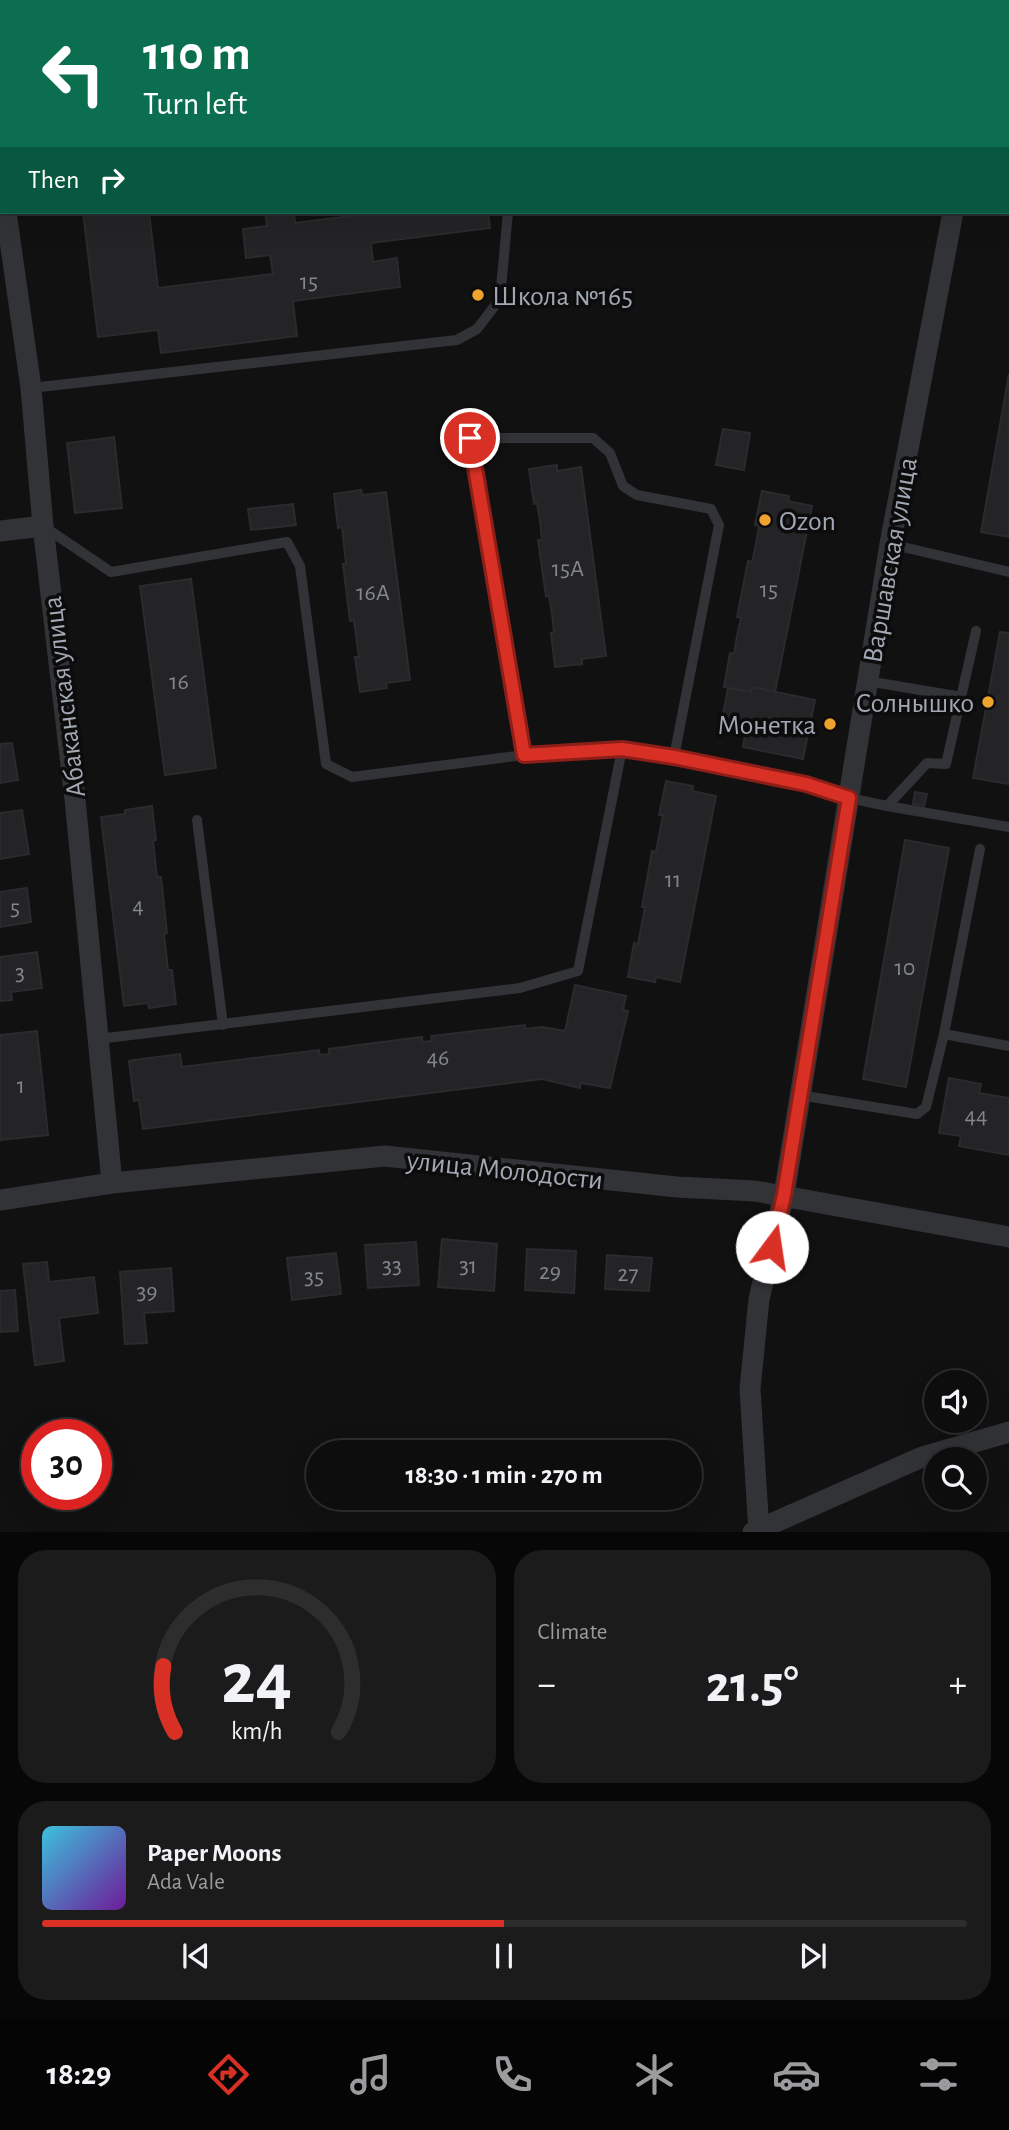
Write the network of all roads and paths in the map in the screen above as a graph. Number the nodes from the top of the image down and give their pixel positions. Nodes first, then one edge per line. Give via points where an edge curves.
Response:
1 (6, 214) edge
2 (508, 214) edge
3 (953, 214) edge
4 (31, 388) junction
5 (43, 526) junction
6 (0, 531) edge
7 (890, 544) junction
8 (1009, 572) edge
9 (976, 631) dead end
10 (867, 681) junction
11 (962, 697) junction
12 (622, 749) junction
13 (524, 755) junction
14 (674, 757) junction
15 (849, 798) junction
16 (887, 806) junction
17 (197, 820) dead end
18 (1009, 827) edge
19 (980, 849) dead end
20 (223, 1025) junction
21 (944, 1034) junction
22 (98, 1039) junction
23 (1009, 1046) edge
24 (799, 1095) junction
25 (112, 1183) junction
26 (784, 1195) junction
27 (0, 1200) edge
28 (1009, 1237) edge
29 (1009, 1432) edge
30 (757, 1531) edge

1 - 4 street, Абаканская улица
2 - 4 lane via 500,299 477,330 457,340
3 - 7 street, Варшавская улица
4 - 5 street, Абаканская улица
5 - 6 street
5 - 13 lane via 111,572 287,542 300,566 326,764 352,776
5 - 22 street, Абаканская улица
7 - 8 lane
7 - 10 street, Варшавская улица
9 - 11 lane
10 - 11 lane
10 - 15 street, Варшавская улица
11 - 16 lane via 946,764 927,763
12 - 13 lane
12 - 14 lane
12 - 20 lane via 579,971 520,988
13 - 14 lane via 470,438 593,438 610,453 623,486 637,495 711,509 719,525
14 - 15 lane via 806,784
15 - 16 lane
15 - 24 street, Варшавская улица
16 - 18 lane
17 - 20 lane
19 - 21 lane
20 - 22 lane
21 - 23 lane
21 - 24 lane via 926,1107 917,1114
22 - 25 street, Абаканская улица
24 - 26 street, Варшавская улица
25 - 26 street, улица Молодости via 385,1156
25 - 27 street, улица Молодости
26 - 28 street, улица Молодости
26 - 30 street, Варшавская улица via 759,1299 750,1389
29 - 30 street via 922,1457

